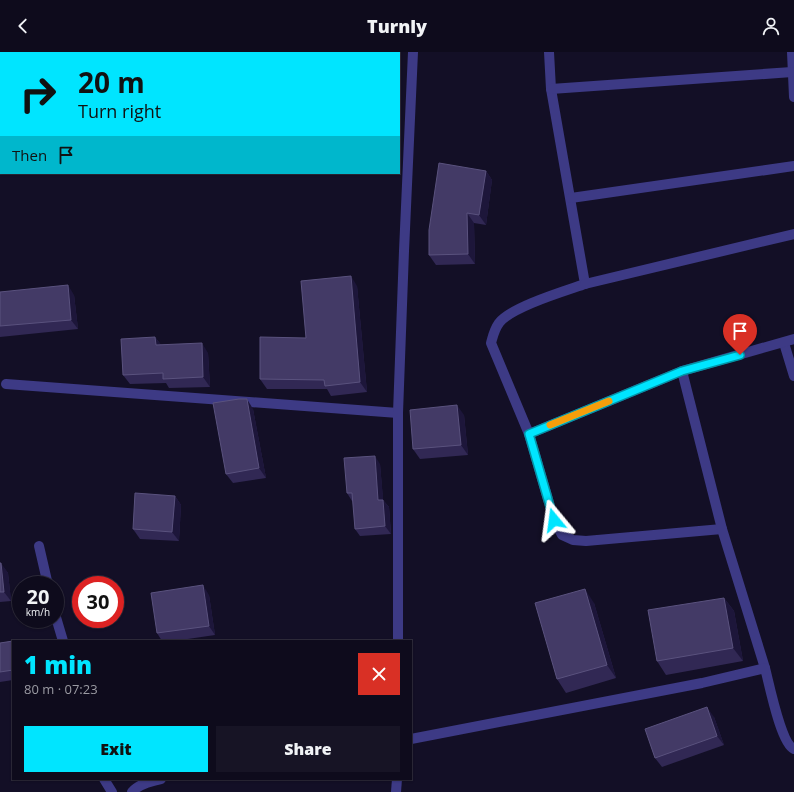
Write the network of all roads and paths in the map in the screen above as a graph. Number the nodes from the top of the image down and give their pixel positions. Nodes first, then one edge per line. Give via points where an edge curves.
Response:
1 (413, 52) edge
2 (549, 52) edge
3 (792, 52) edge
4 (792, 72) junction
5 (551, 89) junction
6 (794, 97) edge
7 (794, 166) edge
8 (570, 198) junction
9 (794, 234) edge
10 (585, 284) junction
11 (794, 339) edge
12 (784, 343) junction
13 (682, 371) junction
14 (794, 376) edge
15 (6, 384) dead end
16 (398, 413) junction
17 (529, 434) junction
18 (722, 529) junction
19 (39, 546) dead end
20 (46, 576) edge
21 (59, 628) edge
22 (63, 640) edge
23 (398, 640) edge
24 (765, 668) junction
25 (412, 739) edge
26 (794, 750) edge
27 (105, 780) edge
28 (154, 780) edge
29 (397, 780) edge
30 (112, 792) edge
31 (132, 792) edge
32 (396, 792) edge

1 - 16 street
2 - 5 street
3 - 4 street
4 - 5 street
4 - 6 street
5 - 8 street
7 - 8 street
8 - 10 street
9 - 10 street
10 - 17 street via 514,310 500,322 494,332 491,344
11 - 12 street
12 - 13 street
12 - 14 street
13 - 17 street
13 - 18 street
15 - 16 street
16 - 23 street
17 - 18 street via 554,520 562,535 573,540 586,541
18 - 24 street
19 - 20 street
21 - 22 street
24 - 25 street via 702,683
24 - 26 street via 782,732
27 - 30 street
28 - 31 street via 136,787
29 - 32 street

